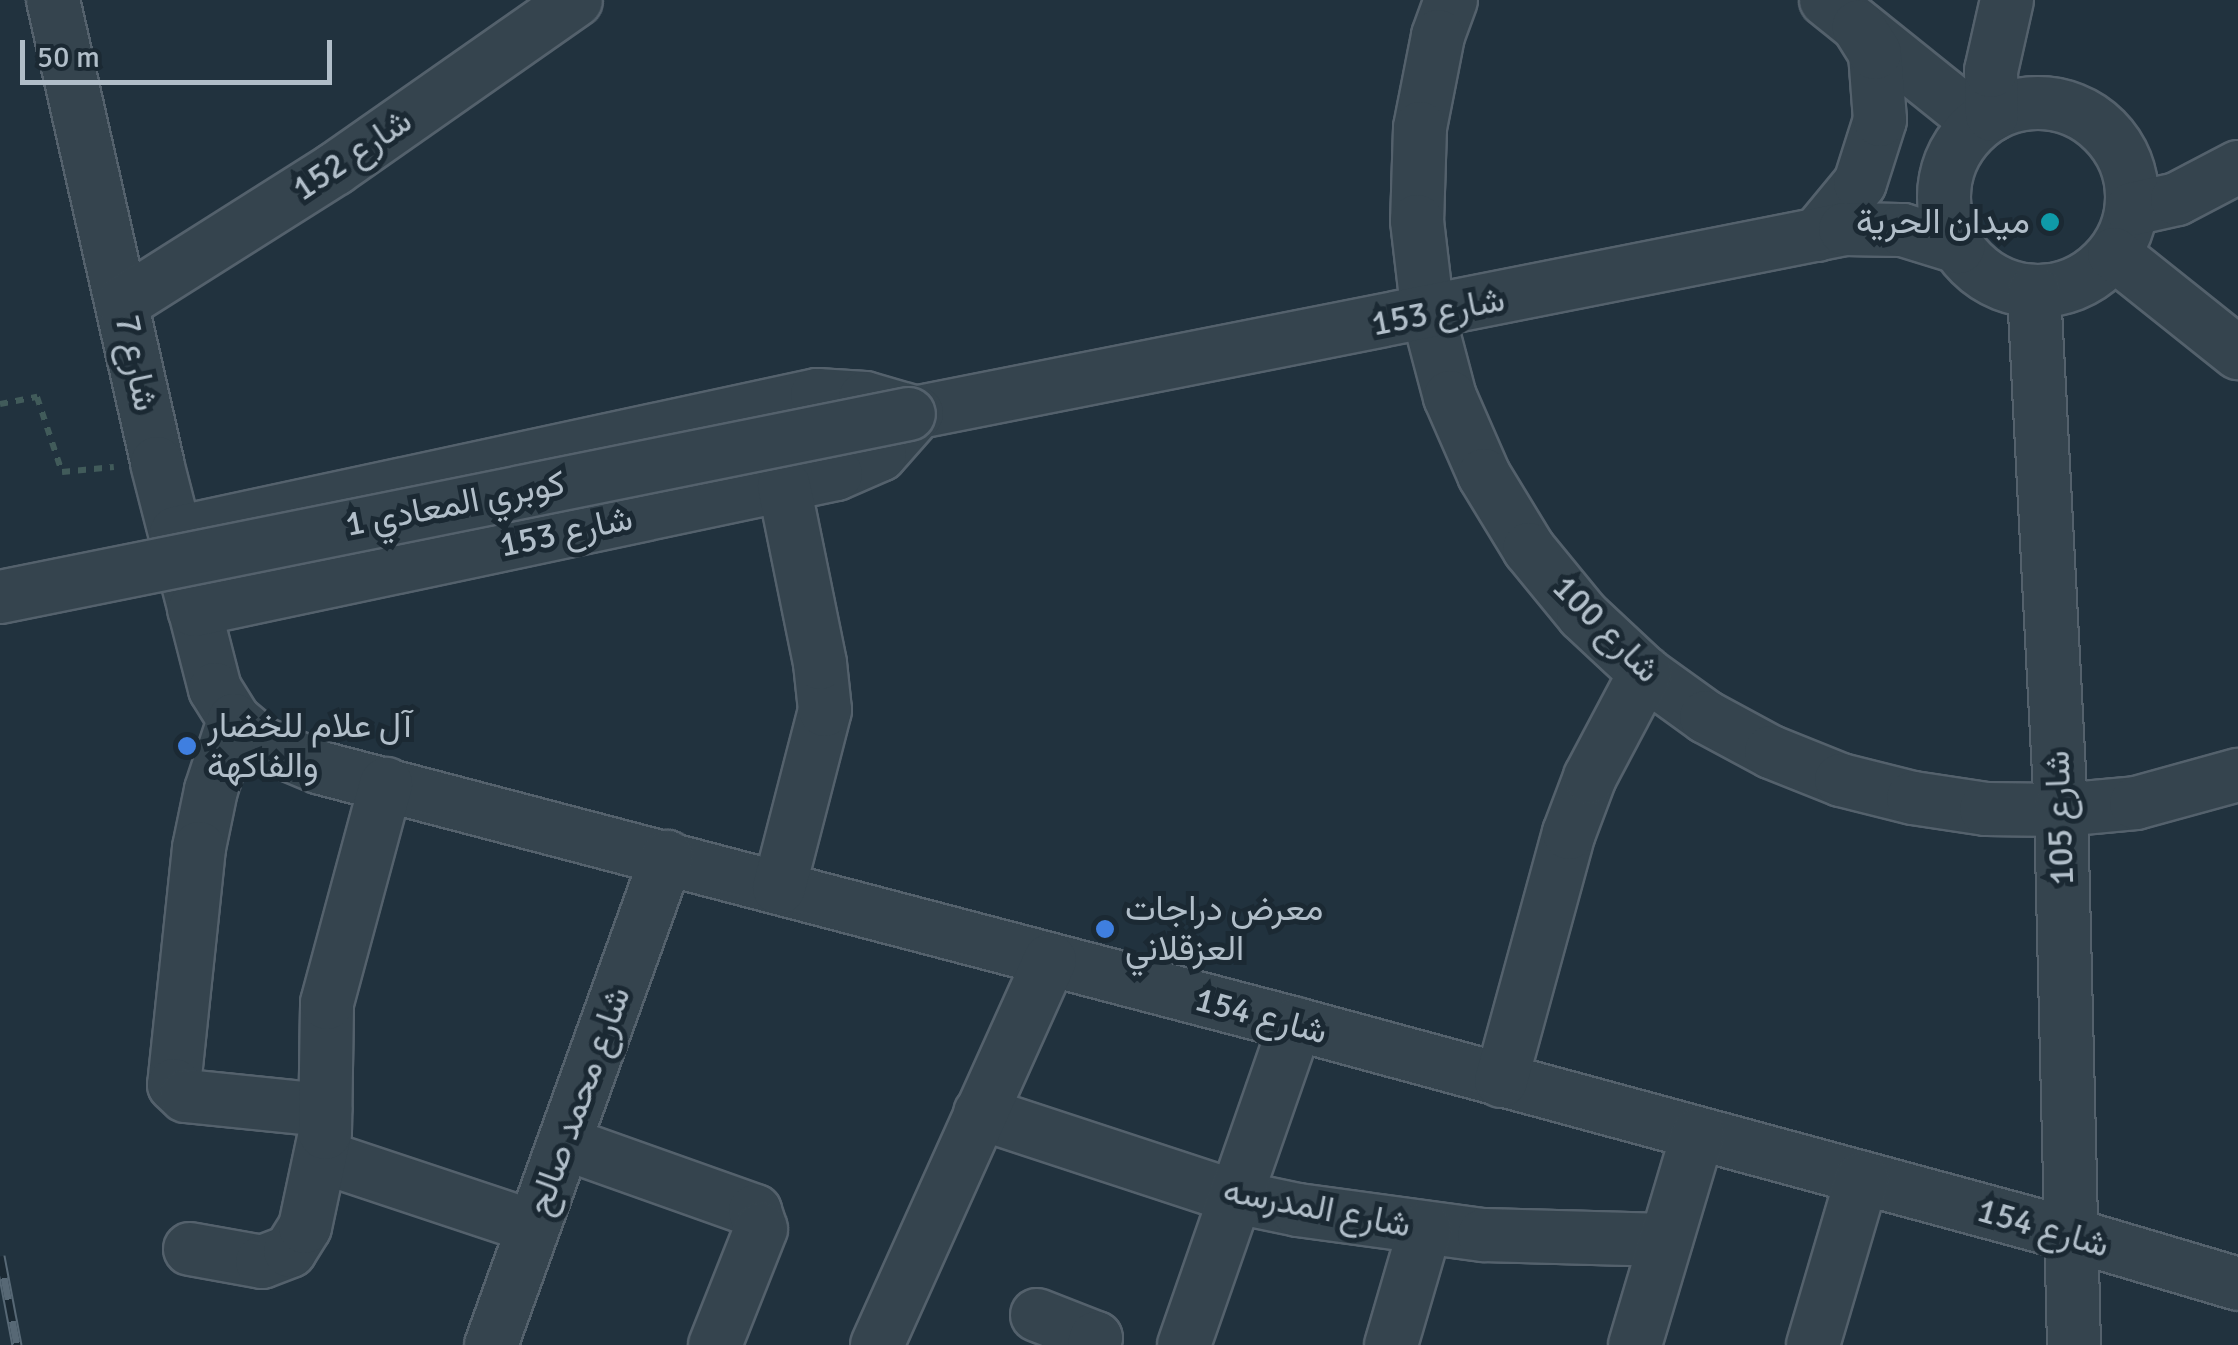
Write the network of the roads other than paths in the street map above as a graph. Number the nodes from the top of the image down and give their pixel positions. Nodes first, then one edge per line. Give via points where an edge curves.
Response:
1 (52, 0) edge
2 (576, 0) edge
3 (1451, 0) edge
4 (2006, 0) edge
5 (1842, 14) edge
6 (1986, 119) junction
7 (2238, 167) edge
8 (2123, 232) junction
9 (1816, 235) junction
10 (1958, 247) junction
11 (2034, 292) junction
12 (123, 303) junction
13 (1428, 314) junction
14 (2238, 353) edge
15 (913, 413) junction
16 (784, 486) junction
17 (176, 534) junction
18 (0, 596) edge
19 (194, 610) junction
20 (1645, 674) junction
21 (234, 720) junction
22 (2238, 774) edge
23 (386, 784) junction
24 (2061, 810) junction
25 (667, 857) junction
26 (779, 888) junction
27 (1050, 960) junction
28 (1296, 1024) junction
29 (1501, 1081) junction
30 (980, 1113) junction
31 (324, 1134) junction
32 (1698, 1134) junction
33 (564, 1143) junction
34 (1862, 1178) junction
35 (1236, 1197) junction
36 (534, 1227) junction
37 (1424, 1229) junction
38 (2074, 1235) junction
39 (1666, 1240) junction
40 (190, 1248) dead end
41 (2238, 1284) edge
42 (1036, 1316) dead end
43 (2070, 1342) edge
44 (491, 1345) edge
45 (715, 1345) edge
46 (877, 1345) edge
47 (1094, 1345) edge
48 (1184, 1345) edge
49 (1391, 1345) edge
50 (1635, 1345) edge
51 (1813, 1345) edge

1 - 12 street, شارع 7
2 - 12 street, شارع 152 via 335,169
3 - 13 street, شارع 100 via 1420,128 1417,222
4 - 6 street
5 - 6 street
5 - 9 street via 1875,53 1880,120 1860,183
6 - 8 street via 2018,104 2048,104 2102,128 2126,165
6 - 10 street via 1962,140 1945,181 1944,204
7 - 8 street
8 - 11 street via 2078,283
8 - 14 street
9 - 10 street, شارع 153 via 1903,230
9 - 13 street, شارع 153
10 - 11 street via 1990,279
11 - 24 street, شارع 105
12 - 17 street, شارع 7
13 - 15 street, شارع 153
13 - 20 street, شارع 100 via 1450,397 1484,476 1528,549 1582,615
15 - 16 street, شارع 153 via 880,454 860,466
15 - 17 street, شارع 153 via 865,398 817,395
15 - 18 street, كوبري المعادي 1, bridge
16 - 19 street, شارع 153
16 - 26 street via 824,710
17 - 19 street, شارع 7
19 - 21 street, شارع 7 via 215,688
20 - 24 street, شارع 100 via 1706,717 1840,780 1986,809
20 - 29 street via 1590,777 1569,833
21 - 23 street, شارع 154 via 288,756
21 - 31 street via 199,848 174,1081 182,1095
22 - 24 street, شارع 100 via 2136,802
23 - 25 street, شارع 154
23 - 31 street via 326,1003
24 - 38 street, شارع 105
25 - 26 street, شارع 154
25 - 33 street, شارع محمد صالح
26 - 27 street, شارع 154
27 - 28 street, شارع 154
27 - 30 street
28 - 29 street, شارع 154
28 - 35 street
29 - 32 street, شارع 154
30 - 35 street, شارع المدرسه
30 - 46 street
31 - 36 street
31 - 40 street via 305,1227 290,1252 262,1262
32 - 34 street, شارع 154
32 - 39 street
33 - 36 street, شارع محمد صالح
33 - 45 street via 755,1211 761,1229
34 - 38 street, شارع 154
34 - 51 street
35 - 37 street, شارع المدرسه
35 - 48 street
36 - 44 street, شارع محمد صالح
37 - 39 street, شارع المدرسه
37 - 49 street
38 - 41 street, شارع 154
38 - 43 street, شارع 105
39 - 50 street
42 - 47 street via 1096,1338

